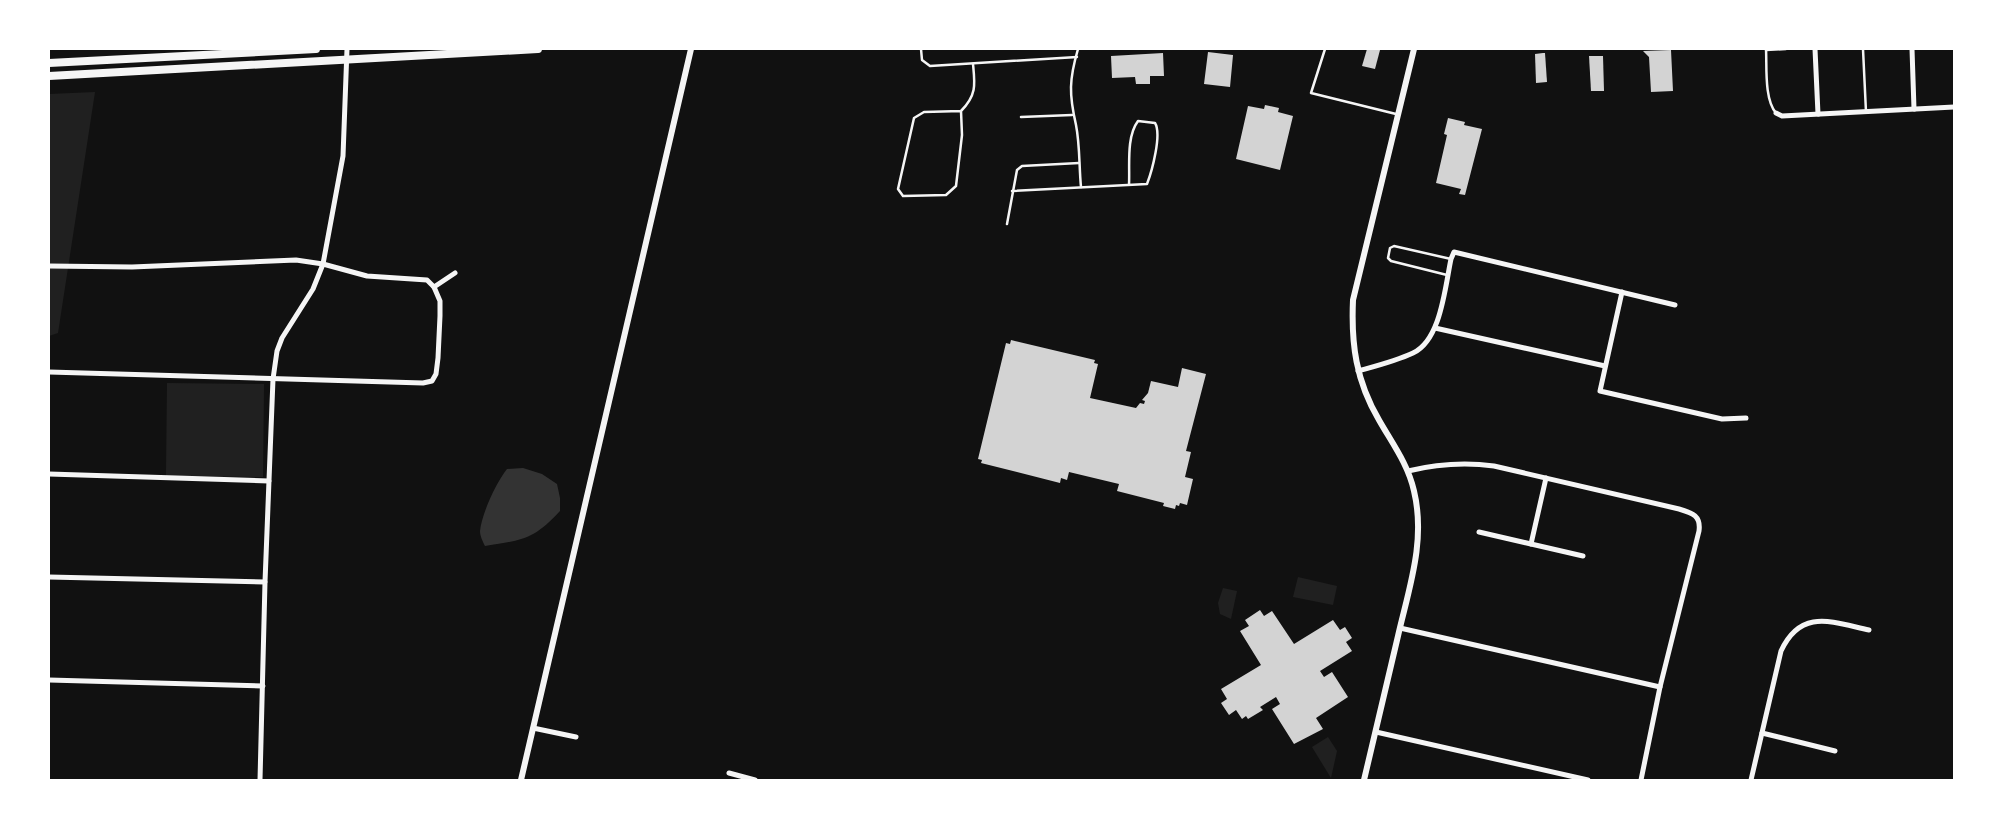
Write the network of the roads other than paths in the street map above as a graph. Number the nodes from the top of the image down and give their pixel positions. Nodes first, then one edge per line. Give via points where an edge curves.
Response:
1 (316, 49) edge
2 (347, 49) edge
3 (538, 49) edge
4 (691, 49) edge
5 (921, 49) edge
6 (1325, 49) edge
7 (1414, 49) edge
8 (1786, 49) edge
9 (1814, 49) edge
10 (1863, 49) edge
11 (1912, 49) edge
12 (1077, 50) edge
13 (1766, 50) edge
14 (177, 53) edge
15 (1076, 57) junction
16 (347, 60) junction
17 (49, 63) edge
18 (973, 64) junction
19 (49, 76) edge
20 (1954, 107) edge
21 (1914, 109) junction
22 (961, 111) junction
23 (1866, 112) junction
24 (1776, 113) joint
25 (1398, 114) junction
26 (1818, 114) junction
27 (1072, 115) junction
28 (1021, 117) dead end
29 (1079, 163) junction
30 (1129, 185) junction
31 (1081, 187) junction
32 (1012, 191) junction
33 (1007, 224) dead end
34 (1451, 259) junction
35 (323, 264) junction
36 (49, 266) edge
37 (454, 273) dead end
38 (1447, 275) junction
39 (434, 287) junction
40 (1622, 292) junction
41 (1675, 304) dead end
42 (1435, 328) junction
43 (1604, 366) junction
44 (1358, 371) junction
45 (49, 372) edge
46 (273, 379) junction
47 (1746, 418) dead end
48 (1408, 471) junction
49 (49, 474) edge
50 (1546, 478) junction
51 (269, 480) junction
52 (1479, 532) dead end
53 (1531, 544) junction
54 (1582, 556) dead end
55 (49, 578) edge
56 (265, 582) junction
57 (1400, 628) junction
58 (1869, 630) dead end
59 (49, 680) edge
60 (263, 686) junction
61 (1660, 687) junction
62 (533, 728) junction
63 (1376, 732) junction
64 (1762, 733) junction
65 (576, 737) dead end
66 (1835, 751) dead end
67 (729, 773) dead end
68 (260, 780) edge
69 (521, 780) edge
70 (755, 780) edge
71 (1364, 780) edge
72 (1588, 780) edge
73 (1641, 780) edge
74 (1751, 780) edge

1 - 14 main road
2 - 16 street
3 - 16 main road
4 - 62 street
5 - 18 lane via 922,60 930,66
6 - 25 lane via 1311,93
7 - 25 street
8 - 13 lane
9 - 26 street
10 - 23 lane
11 - 21 street
12 - 15 lane
13 - 24 lane via 1770,104
14 - 17 main road
15 - 18 lane
15 - 27 lane via 1070,88
16 - 19 main road
16 - 35 street via 343,156
18 - 22 lane via 974,90 970,102
20 - 21 street
21 - 23 street
22 - 22 lane via 962,136 956,186 946,195 903,196 898,189 914,118 924,112
23 - 26 street
24 - 26 street via 1782,116
25 - 44 street via 1353,300 1351,330
27 - 28 lane
27 - 29 lane via 1076,125
29 - 31 lane
29 - 32 lane via 1022,166 1017,170
30 - 30 lane via 1147,184 1150,178 1158,128 1155,123 1138,121 1134,125
30 - 31 lane
31 - 32 lane
32 - 33 lane
34 - 38 street
34 - 38 lane via 1394,246 1390,248 1388,258 1391,261
34 - 40 street via 1457,252
35 - 36 street via 296,260 132,267
35 - 39 street via 367,276 426,280
35 - 46 street via 313,289 282,338
37 - 39 street
38 - 42 street
39 - 46 street via 440,301 434,378 423,383
40 - 41 street
40 - 43 street
42 - 43 street
42 - 44 street via 1425,345 1415,352
43 - 47 street via 1600,391 1722,419
44 - 48 street via 1373,410
45 - 46 street
46 - 51 street
48 - 50 street via 1448,463 1470,463
48 - 57 street via 1418,511 1419,539
49 - 51 street
50 - 53 street
50 - 61 street via 1692,512 1697,517 1699,531
51 - 56 street
52 - 53 street
53 - 54 street
55 - 56 street
56 - 60 street
57 - 61 street
57 - 63 street
58 - 64 street via 1813,621 1793,632 1781,651
59 - 60 street
60 - 68 street
61 - 73 street
62 - 65 street
62 - 69 street
63 - 71 street
63 - 72 street
64 - 66 street
64 - 74 street
67 - 70 street

